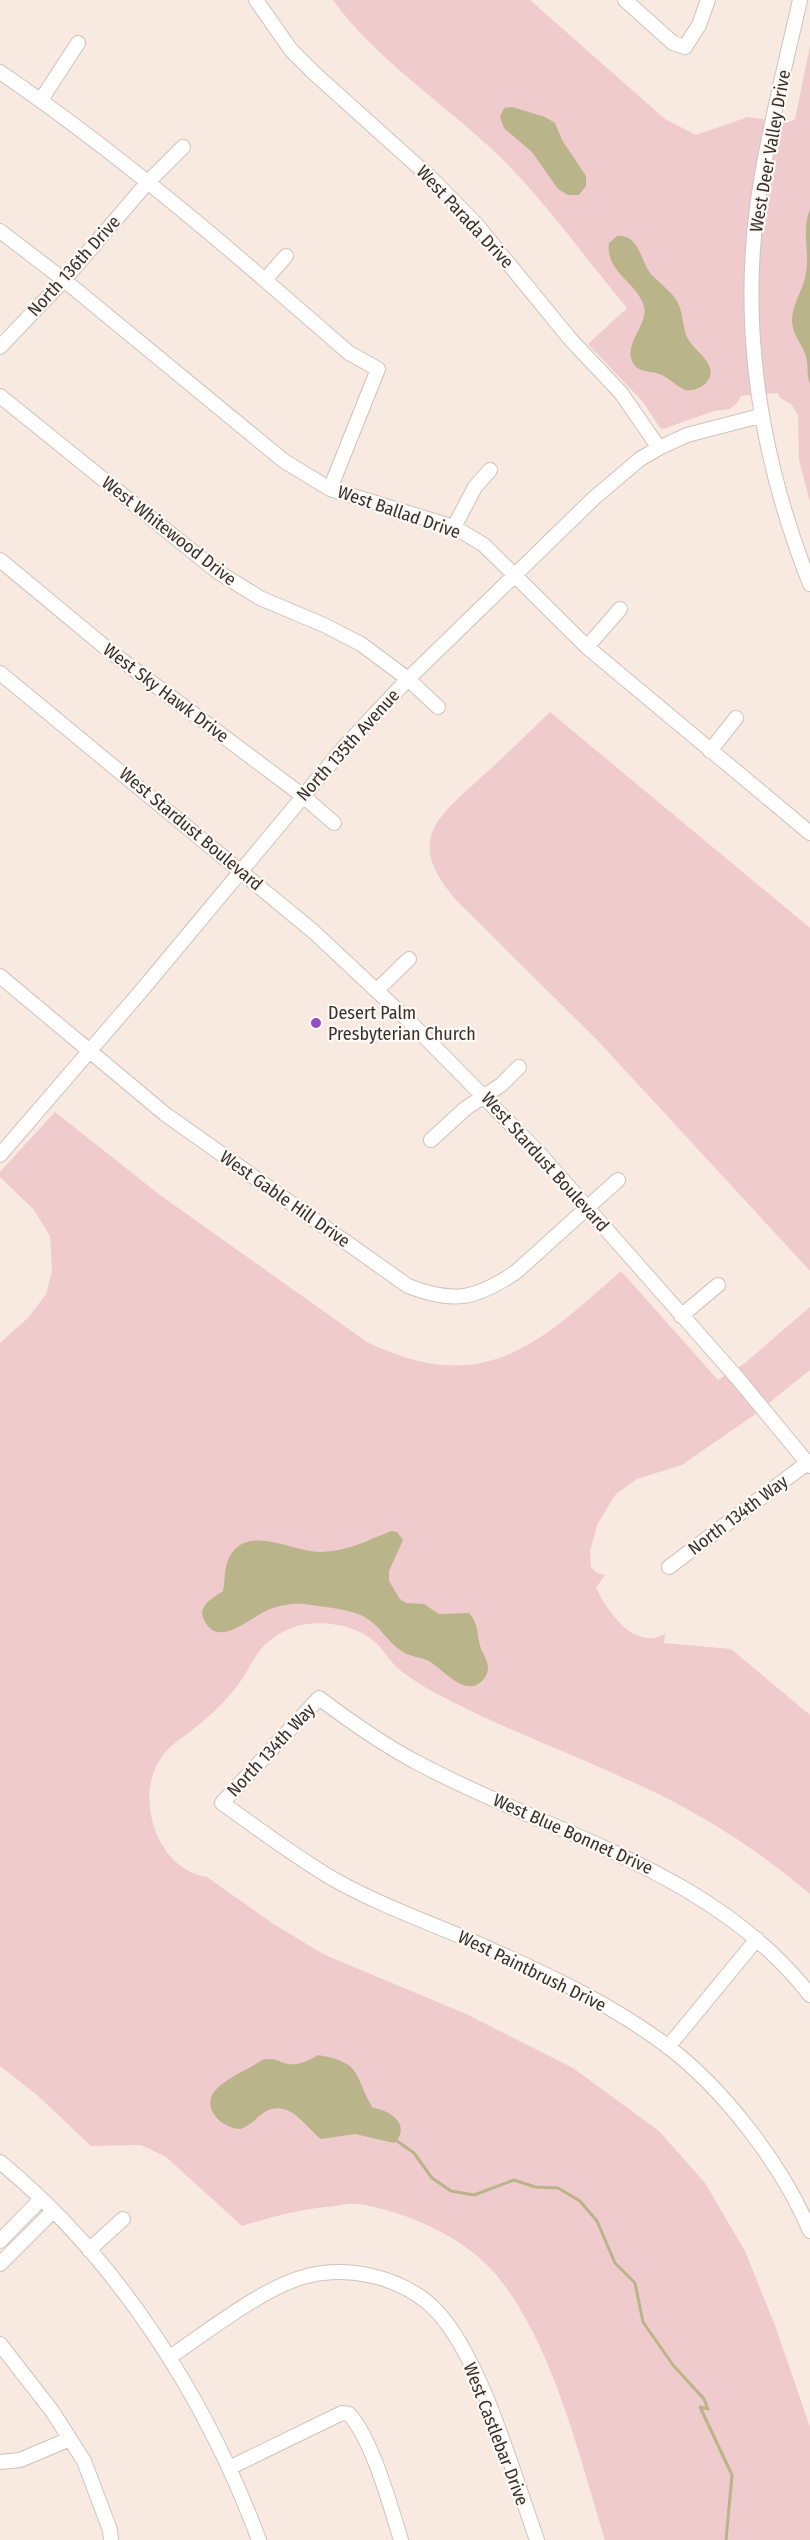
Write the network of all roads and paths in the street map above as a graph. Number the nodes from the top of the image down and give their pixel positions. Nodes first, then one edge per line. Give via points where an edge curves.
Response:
1 (256, 0) edge
2 (625, 0) edge
3 (708, 0) edge
4 (800, 0) edge
5 (78, 43) dead end
6 (0, 72) edge
7 (41, 100) junction
8 (183, 147) dead end
9 (147, 183) junction
10 (0, 231) edge
11 (286, 256) dead end
12 (64, 280) junction
13 (265, 280) junction
14 (0, 347) edge
15 (0, 396) edge
16 (760, 416) junction
17 (659, 448) junction
18 (490, 470) dead end
19 (330, 489) junction
20 (454, 527) junction
21 (0, 560) edge
22 (515, 576) junction
23 (810, 584) edge
24 (620, 609) dead end
25 (587, 647) junction
26 (0, 672) edge
27 (408, 679) junction
28 (438, 707) dead end
29 (736, 718) dead end
30 (710, 751) junction
31 (303, 796) junction
32 (334, 823) dead end
33 (810, 833) edge
34 (241, 870) junction
35 (409, 959) dead end
36 (0, 976) edge
37 (377, 990) junction
38 (90, 1052) junction
39 (519, 1067) dead end
40 (485, 1095) junction
41 (431, 1140) dead end
42 (0, 1155) edge
43 (618, 1180) dead end
44 (587, 1207) junction
45 (718, 1285) dead end
46 (681, 1316) junction
47 (809, 1463) edge
48 (669, 1567) dead end
49 (319, 1698) joint
50 (222, 1803) joint
51 (757, 1939) junction
52 (810, 1995) edge
53 (668, 2047) junction
54 (0, 2162) edge
55 (41, 2199) junction
56 (53, 2211) junction
57 (123, 2219) dead end
58 (810, 2231) edge
59 (0, 2241) edge
60 (89, 2250) junction
61 (0, 2264) edge
62 (0, 2344) edge
63 (170, 2357) junction
64 (70, 2439) junction
65 (0, 2462) edge
66 (229, 2468) junction
67 (111, 2540) edge
68 (259, 2540) edge
69 (401, 2540) edge
70 (537, 2540) edge

1 - 17 street, West Parada Drive via 291,50 476,224 571,340 621,393
2 - 3 street via 673,42 685,47
4 - 16 street, West Deer Valley Drive via 760,188 752,262 753,344
5 - 7 street
6 - 7 street
7 - 9 street
8 - 9 street, North 136th Drive
9 - 12 street, North 136th Drive
9 - 13 street
10 - 12 street, West Ballad Drive
11 - 13 street
12 - 14 street, North 136th Drive
12 - 19 street, West Ballad Drive via 284,461
13 - 19 street via 349,353 378,369
15 - 27 street, West Whitewood Drive via 218,572 260,598 361,644
16 - 17 street, North 135th Avenue via 687,435
16 - 23 street, West Deer Valley Drive via 781,506
17 - 22 street, North 135th Avenue via 613,480
18 - 20 street via 475,487
19 - 20 street, West Ballad Drive
20 - 22 street, West Ballad Drive via 484,545
21 - 31 street, West Sky Hawk Drive via 111,652
22 - 25 street, West Ballad Drive
22 - 27 street, North 135th Avenue
24 - 25 street
25 - 30 street, West Ballad Drive
26 - 34 street, West Stardust Boulevard
27 - 28 street, West Whitewood Drive
27 - 31 street, North 135th Avenue
29 - 30 street
30 - 33 street, West Ballad Drive
31 - 32 street, West Sky Hawk Drive
31 - 34 street, North 135th Avenue
34 - 37 street, West Stardust Boulevard
34 - 38 street, North 135th Avenue
35 - 37 street
36 - 38 street, West Gable Hill Drive
37 - 40 street, West Stardust Boulevard
38 - 42 street, North 135th Avenue
38 - 44 street, West Gable Hill Drive via 165,1114 408,1286 432,1296 478,1294 497,1285
39 - 40 street
40 - 41 street
40 - 44 street, West Stardust Boulevard
43 - 44 street
44 - 46 street, West Stardust Boulevard
45 - 46 street
46 - 47 street, West Stardust Boulevard
47 - 48 street, North 134th Way
49 - 50 street, North 134th Way
49 - 51 street, West Blue Bonnet Drive via 368,1734 419,1764 658,1872
50 - 53 street, West Paintbrush Drive via 334,1880 561,1982 612,2009
51 - 52 street, West Blue Bonnet Drive via 783,1962
51 - 53 street
53 - 58 street, West Paintbrush Drive via 732,2108 785,2182
54 - 55 street
55 - 56 street
55 - 59 street
56 - 60 street
56 - 61 street
57 - 60 street
60 - 63 street
62 - 64 street
63 - 66 street
63 - 70 street, West Castlebar Drive via 268,2292 306,2276 342,2271 389,2280 428,2302 451,2329 486,2396
64 - 65 street via 20,2460
64 - 67 street via 100,2500
66 - 68 street
66 - 69 street via 349,2414 369,2451

